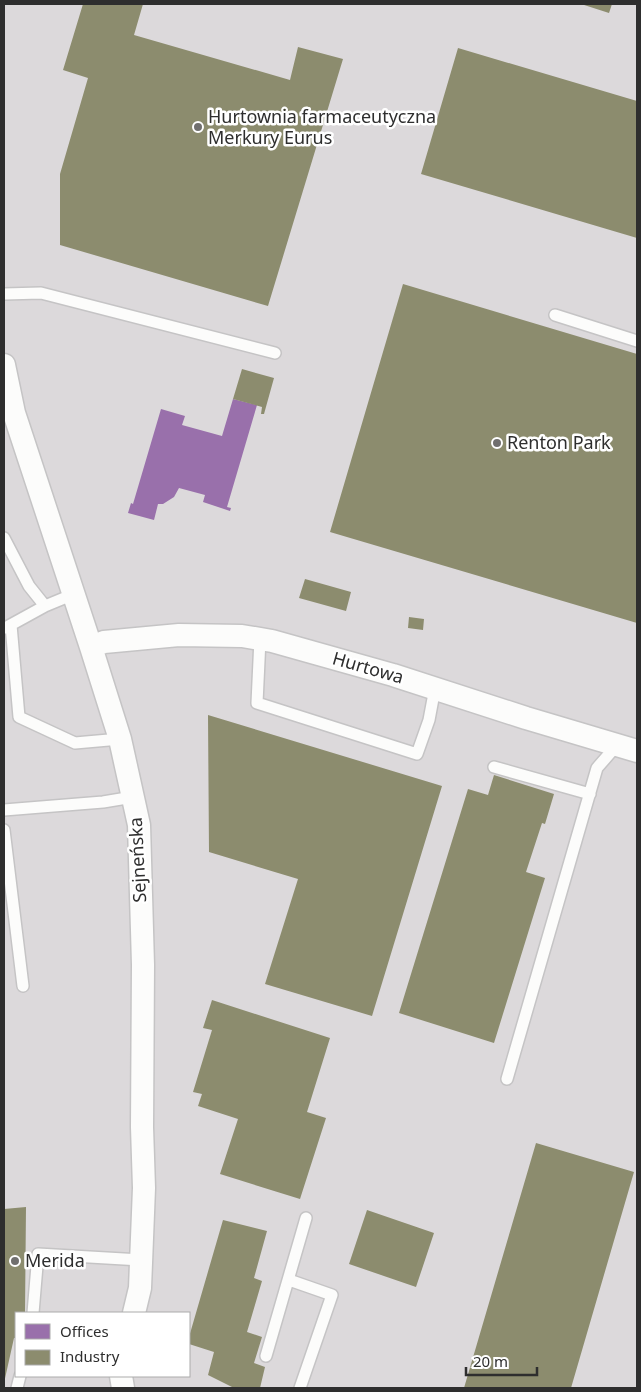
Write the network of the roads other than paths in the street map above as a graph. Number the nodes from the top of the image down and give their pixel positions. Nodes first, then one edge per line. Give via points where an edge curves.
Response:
1 (4, 294) edge
2 (555, 314) dead end
3 (637, 341) edge
4 (275, 354) dead end
5 (4, 365) edge
6 (4, 538) edge
7 (74, 594) junction
8 (45, 606) junction
9 (7, 627) edge
10 (260, 639) junction
11 (91, 647) junction
12 (436, 688) junction
13 (120, 739) junction
14 (627, 748) edge
15 (494, 767) dead end
16 (590, 794) junction
17 (133, 797) junction
18 (4, 810) edge
19 (4, 830) edge
20 (23, 986) dead end
21 (506, 1079) dead end
22 (306, 1218) dead end
23 (141, 1260) junction
24 (288, 1280) junction
25 (33, 1312) edge
26 (134, 1312) edge
27 (266, 1356) dead end
28 (300, 1388) edge

1 - 4 lane via 42,293
2 - 3 lane
5 - 7 street, Sejneńska via 14,413
6 - 8 lane via 29,586
7 - 8 lane
7 - 11 street, Sejneńska
8 - 9 lane
9 - 13 lane via 19,717 75,743
10 - 11 street, Hurtowa via 211,634 179,635 104,642
10 - 12 street, Hurtowa
10 - 12 lane via 257,703 417,754
11 - 13 street, Sejneńska
12 - 14 street, Hurtowa
13 - 17 street, Sejneńska
14 - 16 lane via 597,768
15 - 16 lane
16 - 21 lane
17 - 18 lane
17 - 23 street, Sejneńska via 139,825 143,965 144,1188
19 - 20 lane
22 - 24 lane
23 - 25 lane via 38,1254
23 - 26 street, Sejneńska via 140,1288
24 - 27 lane
24 - 28 lane via 332,1294

